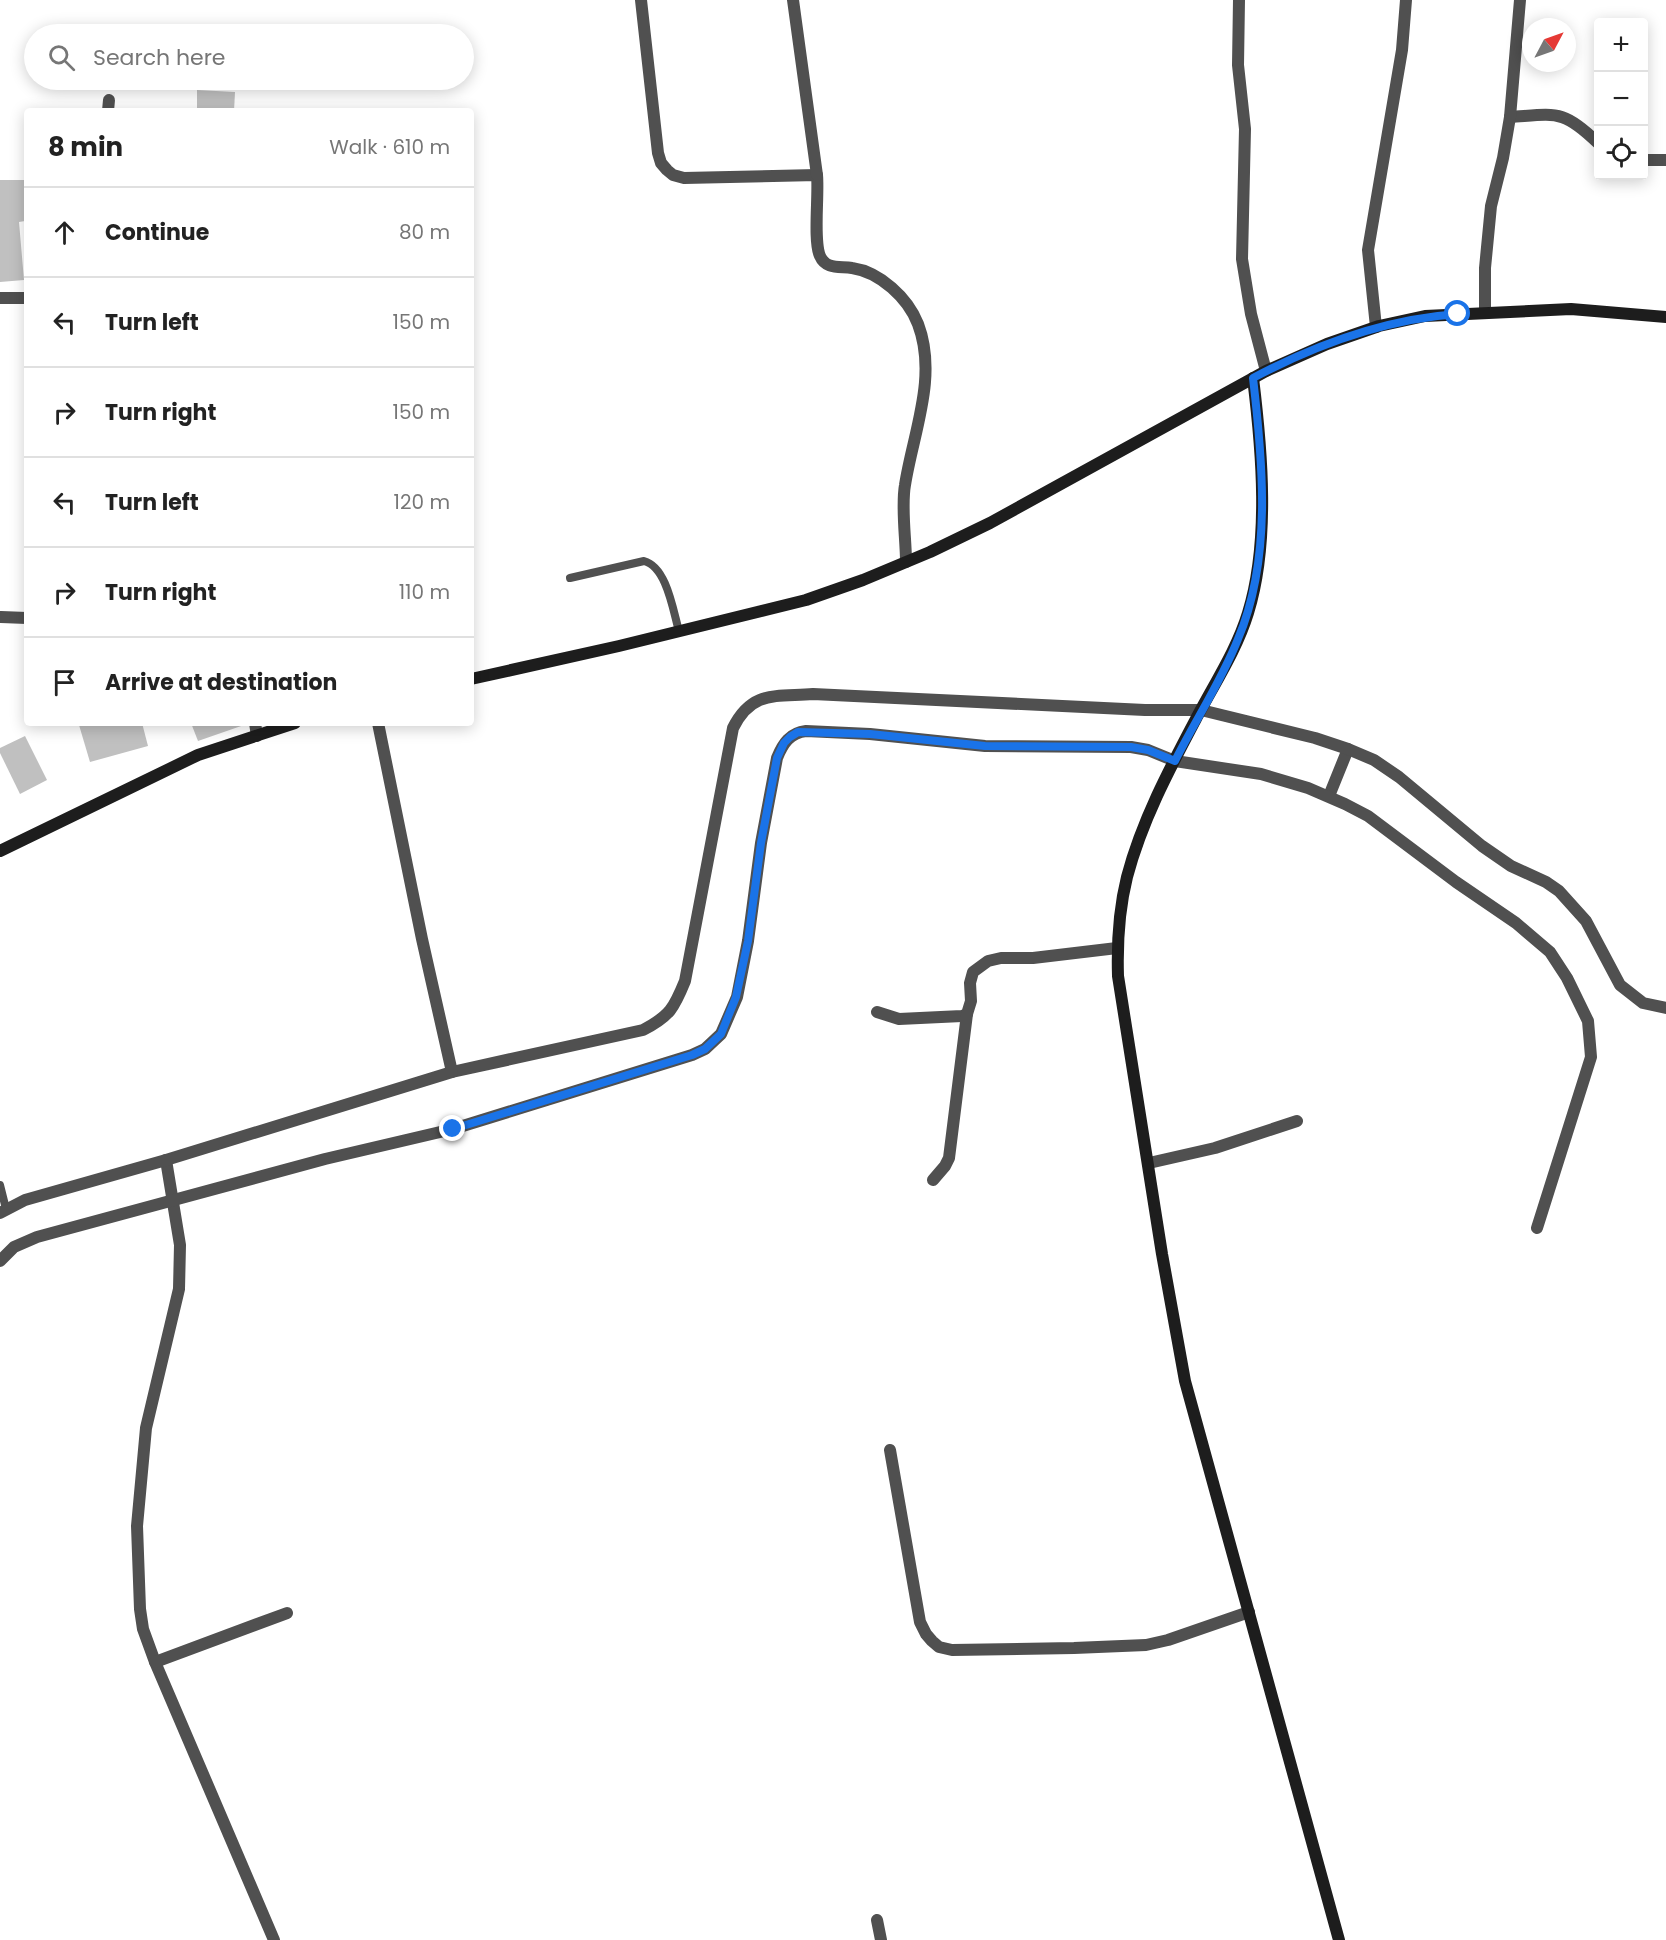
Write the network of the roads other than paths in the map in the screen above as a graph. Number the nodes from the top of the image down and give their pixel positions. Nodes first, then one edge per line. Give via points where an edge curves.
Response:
1 (641, 0) edge
2 (793, 0) edge
3 (1239, 0) edge
4 (1406, 0) edge
5 (1520, 0) edge
6 (1510, 117) junction
7 (1594, 138) edge
8 (1648, 160) edge
9 (1666, 160) edge
10 (817, 175) junction
11 (0, 298) edge
12 (24, 298) edge
13 (1485, 313) junction
14 (1666, 317) edge
15 (1376, 327) junction
16 (1266, 371) junction
17 (1253, 378) junction
18 (906, 562) junction
19 (570, 578) dead end
20 (1, 617) edge
21 (24, 618) edge
22 (679, 631) junction
23 (474, 678) edge
24 (1199, 713) junction
25 (276, 726) edge
26 (379, 726) edge
27 (256, 729) edge
28 (1346, 754) junction
29 (1177, 757) junction
30 (1330, 793) junction
31 (0, 851) edge
32 (1118, 948) junction
33 (1666, 1008) edge
34 (877, 1012) dead end
35 (967, 1014) junction
36 (452, 1072) junction
37 (1297, 1121) dead end
38 (1149, 1163) junction
39 (166, 1164) junction
40 (933, 1180) dead end
41 (0, 1185) edge
42 (171, 1197) junction
43 (3, 1211) edge
44 (1537, 1228) dead end
45 (0, 1261) edge
46 (890, 1450) dead end
47 (1249, 1612) junction
48 (287, 1613) dead end
49 (155, 1662) junction
50 (877, 1920) dead end
51 (274, 1940) edge
52 (881, 1940) edge
53 (1340, 1940) edge

1 - 10 street via 658,153 667,170 673,175 696,178
2 - 10 street
3 - 16 street via 1238,65 1245,129 1242,259
4 - 15 street via 1402,50 1368,250
5 - 6 street
6 - 7 street via 1553,114 1579,124
6 - 13 street via 1491,206
8 - 9 street
10 - 18 street via 819,255 833,267 852,268 878,277 894,289 918,322 924,340 926,372 904,487
11 - 12 street
13 - 14 main road via 1571,309
13 - 15 main road via 1425,316
15 - 16 main road
16 - 17 main road
17 - 18 main road via 990,523
17 - 24 main road via 1261,458 1258,564 1249,611 1238,640
18 - 22 main road via 806,600
19 - 22 lane via 644,561 652,563 662,575
20 - 21 street
22 - 23 main road
24 - 28 street via 1315,738
24 - 29 main road
24 - 36 street via 813,694 752,702 733,728 685,981 663,1020 643,1030
25 - 27 main road
26 - 36 street
27 - 31 main road
28 - 30 street
28 - 33 street via 1374,760 1491,853 1559,891 1586,921 1620,985 1643,1003
29 - 30 street
29 - 32 main road via 1137,844 1126,879
29 - 42 street via 1131,747 985,746 870,734 798,732 784,743 777,758 736,997 721,1034 705,1049 453,1129
30 - 44 street via 1516,923 1550,952 1567,978 1587,1021 1591,1057
32 - 35 street via 988,961 973,972
32 - 38 main road via 1118,976
34 - 35 street via 899,1019
35 - 40 street via 949,1158
36 - 39 street
37 - 38 street via 1215,1148
38 - 47 main road via 1185,1381
39 - 42 street
39 - 43 street via 25,1200
41 - 43 lane
42 - 45 street via 37,1237 14,1247
42 - 49 street via 180,1245 179,1289 146,1428 137,1526 140,1610
46 - 47 street via 920,1622 939,1647 1020,1650 1146,1645
47 - 53 main road
48 - 49 street
49 - 51 street
50 - 52 street

